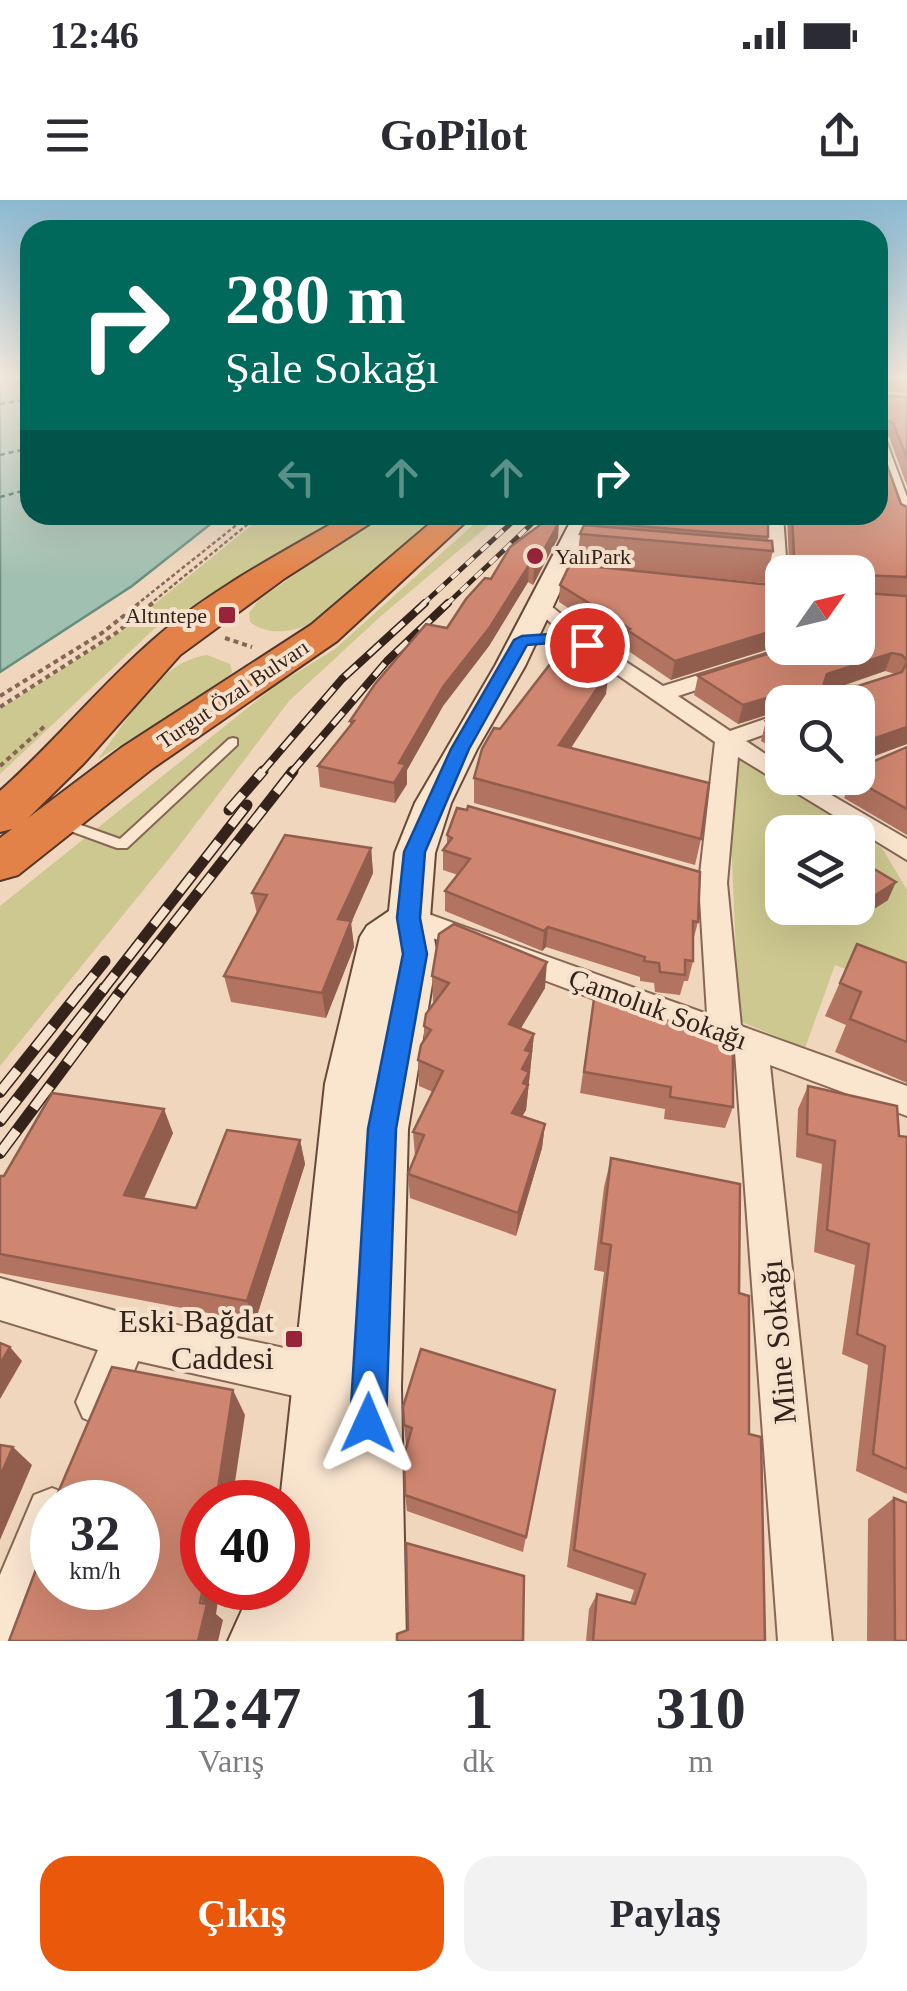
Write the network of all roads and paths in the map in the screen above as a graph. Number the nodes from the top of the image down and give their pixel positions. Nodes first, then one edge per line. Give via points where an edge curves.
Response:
1 (888, 459) edge
2 (906, 511) edge
3 (237, 525) edge
4 (247, 525) edge
5 (350, 525) edge
6 (442, 525) edge
7 (446, 525) edge
8 (582, 525) edge
9 (773, 525) edge
10 (314, 545) junction
11 (768, 555) edge
12 (540, 603) junction
13 (522, 640) junction
14 (587, 645) junction
15 (765, 661) edge
16 (659, 695) junction
17 (0, 696) edge
18 (0, 706) edge
19 (765, 726) edge
20 (727, 740) junction
21 (233, 742) dead end
22 (68, 754) junction
23 (138, 758) junction
24 (765, 765) edge
25 (812, 795) edge
26 (0, 817) edge
27 (56, 820) junction
28 (904, 856) edge
29 (0, 862) edge
30 (409, 918) junction
31 (738, 1038) junction
32 (907, 1101) edge
33 (0, 1300) edge
34 (126, 1336) junction
35 (346, 1384) junction
36 (66, 1480) edge
37 (312, 1537) junction
38 (30, 1567) edge
39 (0, 1639) edge
40 (267, 1641) edge
41 (308, 1641) edge
42 (368, 1641) edge
43 (804, 1641) edge

1 - 2 street
3 - 17 path via 102,633
4 - 18 path via 116,633
5 - 10 highway
6 - 10 highway via 313,626 253,633 240,622 244,607
7 - 23 highway, Turgut Özal Bulvarı via 324,633
8 - 12 street via 572,560
9 - 11 street
10 - 22 highway via 166,646
12 - 13 street
12 - 14 street
13 - 14 street
13 - 30 street via 414,852
14 - 16 street
15 - 16 street
16 - 20 street
19 - 20 street
20 - 24 street
20 - 31 street, Mine Sokağı via 704,881
21 - 27 lane via 122,844
22 - 23 highway via 109,725 168,662 216,651 242,662 236,680 177,720
22 - 26 highway
23 - 27 highway, Turgut Özal Bulvarı
25 - 28 street
27 - 29 highway, Turgut Özal Bulvarı
30 - 31 street, Çamoluk Sokağı
30 - 35 street via 415,954
31 - 32 street, Çamoluk Sokağı
31 - 43 street, Mine Sokağı
33 - 34 street
34 - 35 street
34 - 36 street
35 - 37 street
35 - 42 street
37 - 40 street
37 - 41 street
38 - 39 street

